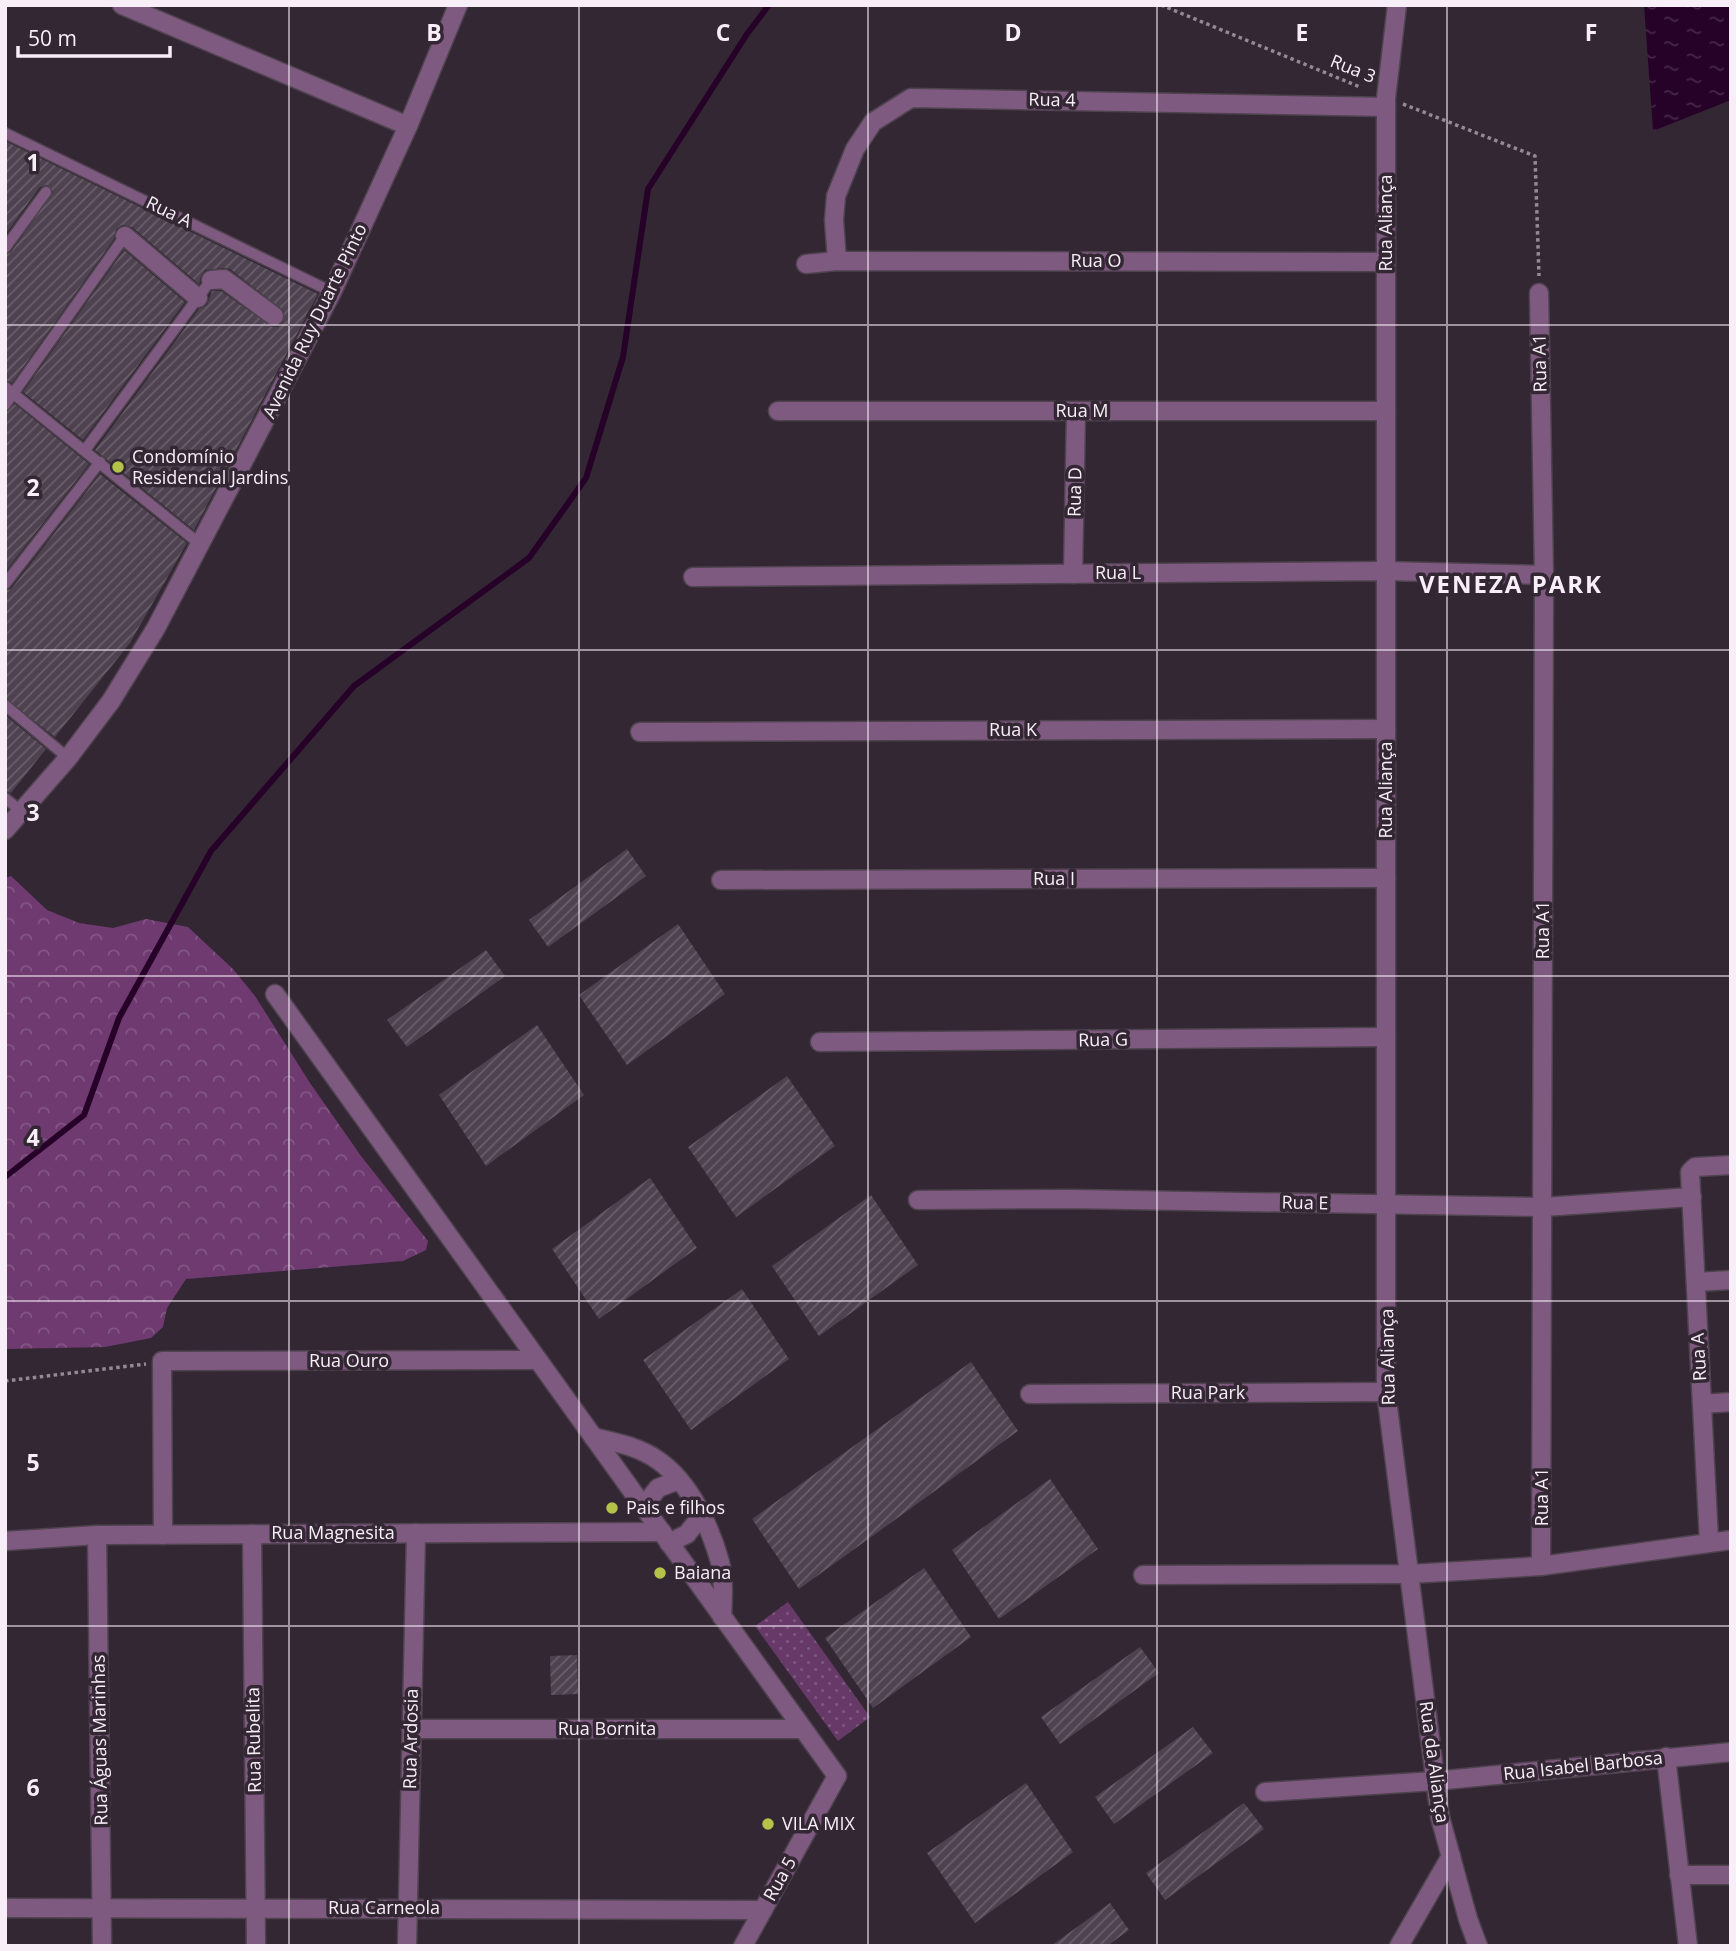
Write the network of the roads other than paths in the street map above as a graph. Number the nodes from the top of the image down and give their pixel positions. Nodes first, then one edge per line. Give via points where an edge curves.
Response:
1 (122, 5) edge
2 (458, 5) edge
3 (1397, 5) edge
4 (1386, 102) junction
5 (408, 126) junction
6 (5, 133) edge
7 (46, 192) dead end
8 (125, 236) joint
9 (5, 248) edge
10 (837, 261) junction
11 (1386, 262) junction
12 (806, 264) dead end
13 (211, 280) joint
14 (332, 292) junction
15 (1539, 293) road end
16 (198, 298) junction
17 (274, 316) dead end
18 (9, 390) edge
19 (5, 405) edge
20 (778, 411) dead end
21 (1076, 411) junction
22 (1386, 411) junction
23 (85, 450) junction
24 (100, 463) junction
25 (201, 544) junction
26 (1386, 571) junction
27 (1073, 574) junction
28 (1544, 575) junction
29 (693, 576) dead end
30 (5, 584) edge
31 (5, 705) edge
32 (1386, 729) junction
33 (640, 732) dead end
34 (68, 758) junction
35 (5, 798) edge
36 (22, 812) junction
37 (5, 830) edge
38 (1386, 878) junction
39 (721, 880) dead end
40 (275, 994) dead end
41 (1386, 1037) junction
42 (820, 1042) dead end
43 (1731, 1165) edge
44 (1692, 1197) junction
45 (918, 1200) dead end
46 (1386, 1205) junction
47 (1543, 1207) junction
48 (1731, 1280) edge
49 (1696, 1282) junction
50 (537, 1360) junction
51 (1386, 1391) junction
52 (1030, 1394) dead end
53 (1731, 1402) edge
54 (1702, 1404) junction
55 (593, 1437) junction
56 (680, 1480) junction
57 (643, 1507) junction
58 (702, 1516) junction
59 (416, 1533) junction
60 (252, 1534) junction
61 (97, 1535) junction
62 (163, 1535) junction
63 (665, 1538) junction
64 (1731, 1540) edge
65 (5, 1541) edge
66 (1709, 1541) junction
67 (1541, 1566) junction
68 (1410, 1574) junction
69 (1143, 1575) dead end
70 (722, 1617) junction
71 (411, 1729) junction
72 (803, 1729) junction
73 (1731, 1752) edge
74 (1666, 1757) junction
75 (1435, 1781) junction
76 (1265, 1792) dead end
77 (1451, 1856) junction
78 (1679, 1875) junction
79 (1731, 1875) edge
80 (5, 1908) edge
81 (102, 1908) junction
82 (256, 1908) junction
83 (407, 1908) junction
84 (763, 1910) junction
85 (102, 1946) edge
86 (256, 1946) edge
87 (407, 1946) edge
88 (743, 1946) edge
89 (1399, 1946) edge
90 (1478, 1946) edge
91 (1688, 1946) edge

1 - 5 street
2 - 5 street, Avenida Ruy Duarte Pinto
3 - 4 street, Rua Aliança
4 - 10 street, Rua 4 via 911,98 873,122 855,149 836,196
4 - 11 street, Rua Aliança
5 - 14 street, Avenida Ruy Duarte Pinto
6 - 14 lane, Rua A
7 - 9 lane
8 - 16 street
8 - 18 lane
10 - 11 street, Rua O
10 - 12 street, Rua O
11 - 22 street, Rua Aliança
13 - 16 lane
13 - 17 street via 224,279
14 - 25 street, Avenida Ruy Duarte Pinto
15 - 28 street, Rua A1
16 - 23 lane
18 - 19 lane
18 - 23 lane
20 - 21 street, Rua M
21 - 22 street, Rua M
21 - 27 street, Rua D
22 - 26 street, Rua Aliança
23 - 24 lane
24 - 25 lane
24 - 30 lane
25 - 34 street, Avenida Ruy Duarte Pinto via 111,701
26 - 27 street, Rua L
26 - 28 street, Rua L
26 - 32 street, Rua Aliança
27 - 29 street, Rua L
28 - 47 street, Rua A1
31 - 34 lane
32 - 33 street, Rua K
32 - 38 street, Rua Aliança
34 - 36 street, Avenida Ruy Duarte Pinto
35 - 36 lane
36 - 37 street, Avenida Ruy Duarte Pinto
38 - 39 street, Rua I
38 - 41 street, Rua Aliança
40 - 50 street
41 - 42 street, Rua G
41 - 46 street, Rua Aliança
43 - 44 street, Rua A via 1695,1167 1690,1172
44 - 47 street, Rua E
44 - 49 street, Rua A
45 - 46 street, Rua E
46 - 47 street, Rua E
46 - 51 street, Rua Aliança
47 - 67 street, Rua A1
48 - 49 street
49 - 54 street, Rua A
50 - 55 street
50 - 62 street, Rua Ouro via 162,1362
51 - 52 street, Rua Park
51 - 68 street, Rua Aliança
53 - 54 street
54 - 66 street, Rua A
55 - 56 street via 659,1460
55 - 57 street
56 - 57 street via 658,1488
56 - 58 street
57 - 63 street
58 - 63 street via 687,1534
58 - 70 street via 720,1563
59 - 60 street, Rua Magnesita
59 - 63 street, Rua Magnesita
59 - 71 street, Rua Ardosia
60 - 62 street, Rua Magnesita
60 - 82 street, Rua Rubelita
61 - 62 street, Rua Magnesita
61 - 65 street, Rua Magnesita
61 - 81 street, Rua Águas Marinhas
63 - 70 street
64 - 66 street
66 - 67 street
67 - 68 street
68 - 69 street
68 - 75 street, Rua da Aliança
70 - 72 street
71 - 72 street, Rua Bornita
71 - 83 street, Rua Ardosia
72 - 84 street, Rua 5 via 836,1776
73 - 74 street, Rua Isabel Barbosa
74 - 75 street, Rua Isabel Barbosa
74 - 78 street
75 - 76 street, Rua Isabel Barbosa
75 - 77 street, Rua da Aliança
77 - 89 street
77 - 90 street, Rua da Aliança
78 - 79 street
78 - 91 street
80 - 81 street, Rua Carneola
81 - 82 street, Rua Carneola
81 - 85 street, Rua Águas Marinhas
82 - 83 street, Rua Carneola
82 - 86 street, Rua Rubelita
83 - 84 street, Rua Carneola
83 - 87 street, Rua Ardosia
84 - 88 street, Rua 5

